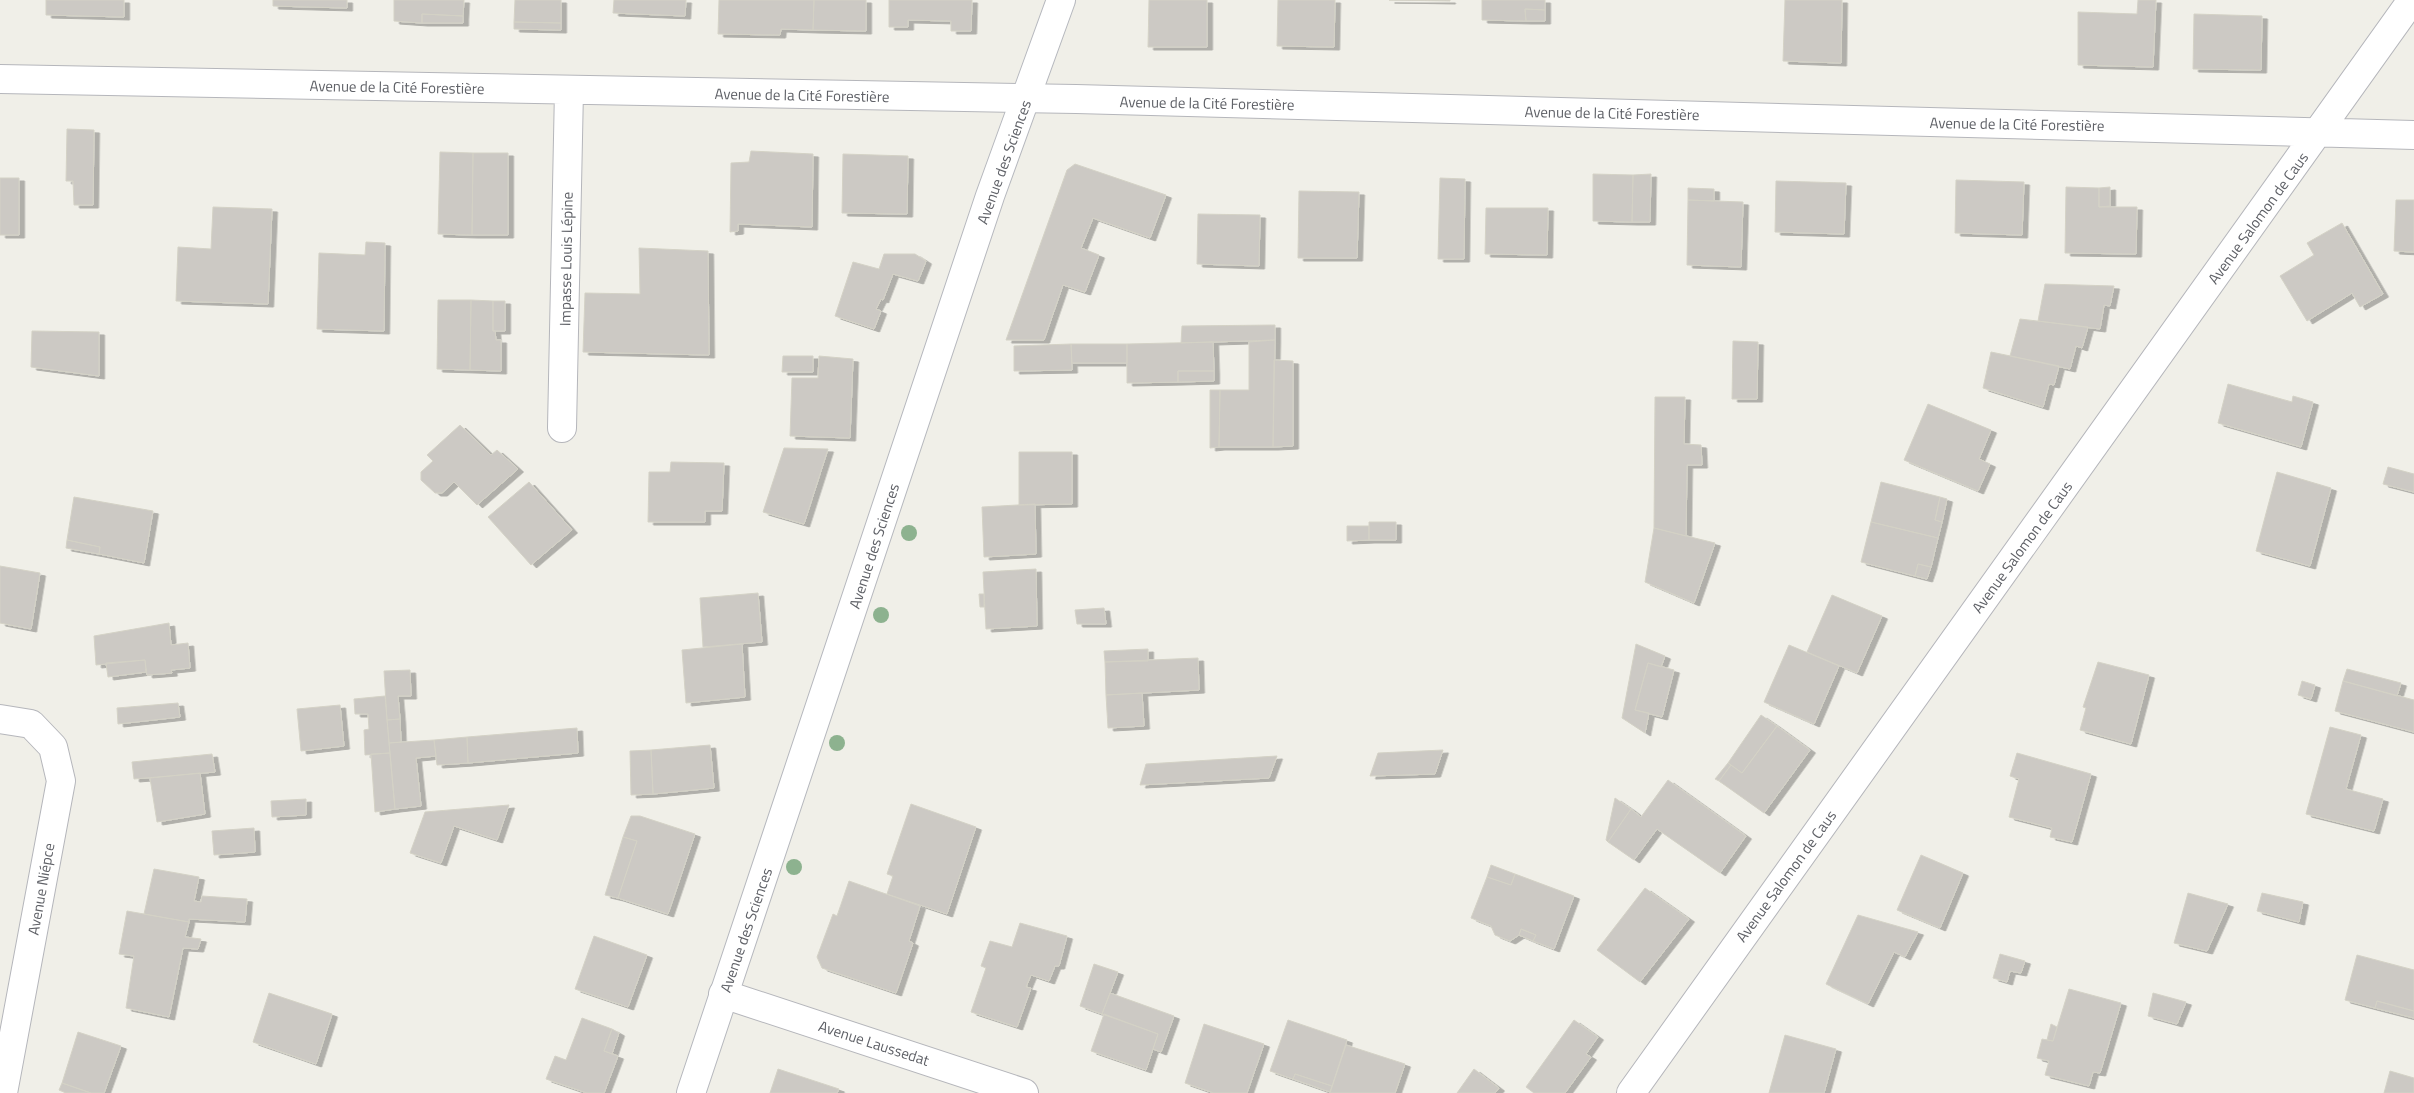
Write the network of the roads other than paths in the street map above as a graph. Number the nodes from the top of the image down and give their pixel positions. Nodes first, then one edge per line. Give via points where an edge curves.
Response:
1 (1061, 0) edge
2 (2412, 0) edge
3 (0, 79) edge
4 (569, 90) junction
5 (1026, 99) junction
6 (2319, 132) junction
7 (2414, 135) edge
8 (562, 428) dead end
9 (0, 719) edge
10 (723, 994) junction
11 (3, 1093) edge
12 (691, 1093) edge
13 (1024, 1093) edge
14 (1631, 1093) edge

1 - 5 street, Avenue des Sciences
2 - 6 street, Avenue Salomon de Caus
3 - 4 street, Avenue de la Cité Forestière
4 - 5 street, Avenue de la Cité Forestière
4 - 8 street, Impasse Louis Lépine
5 - 6 street, Avenue de la Cité Forestière
5 - 10 street, Avenue des Sciences via 990,196
6 - 7 street, Avenue de la Cité Forestière
6 - 14 street, Avenue Salomon de Caus
9 - 11 street, Avenue Niépce via 31,724 52,746 61,781
10 - 12 street, Avenue des Sciences
10 - 13 street, Avenue Laussedat

